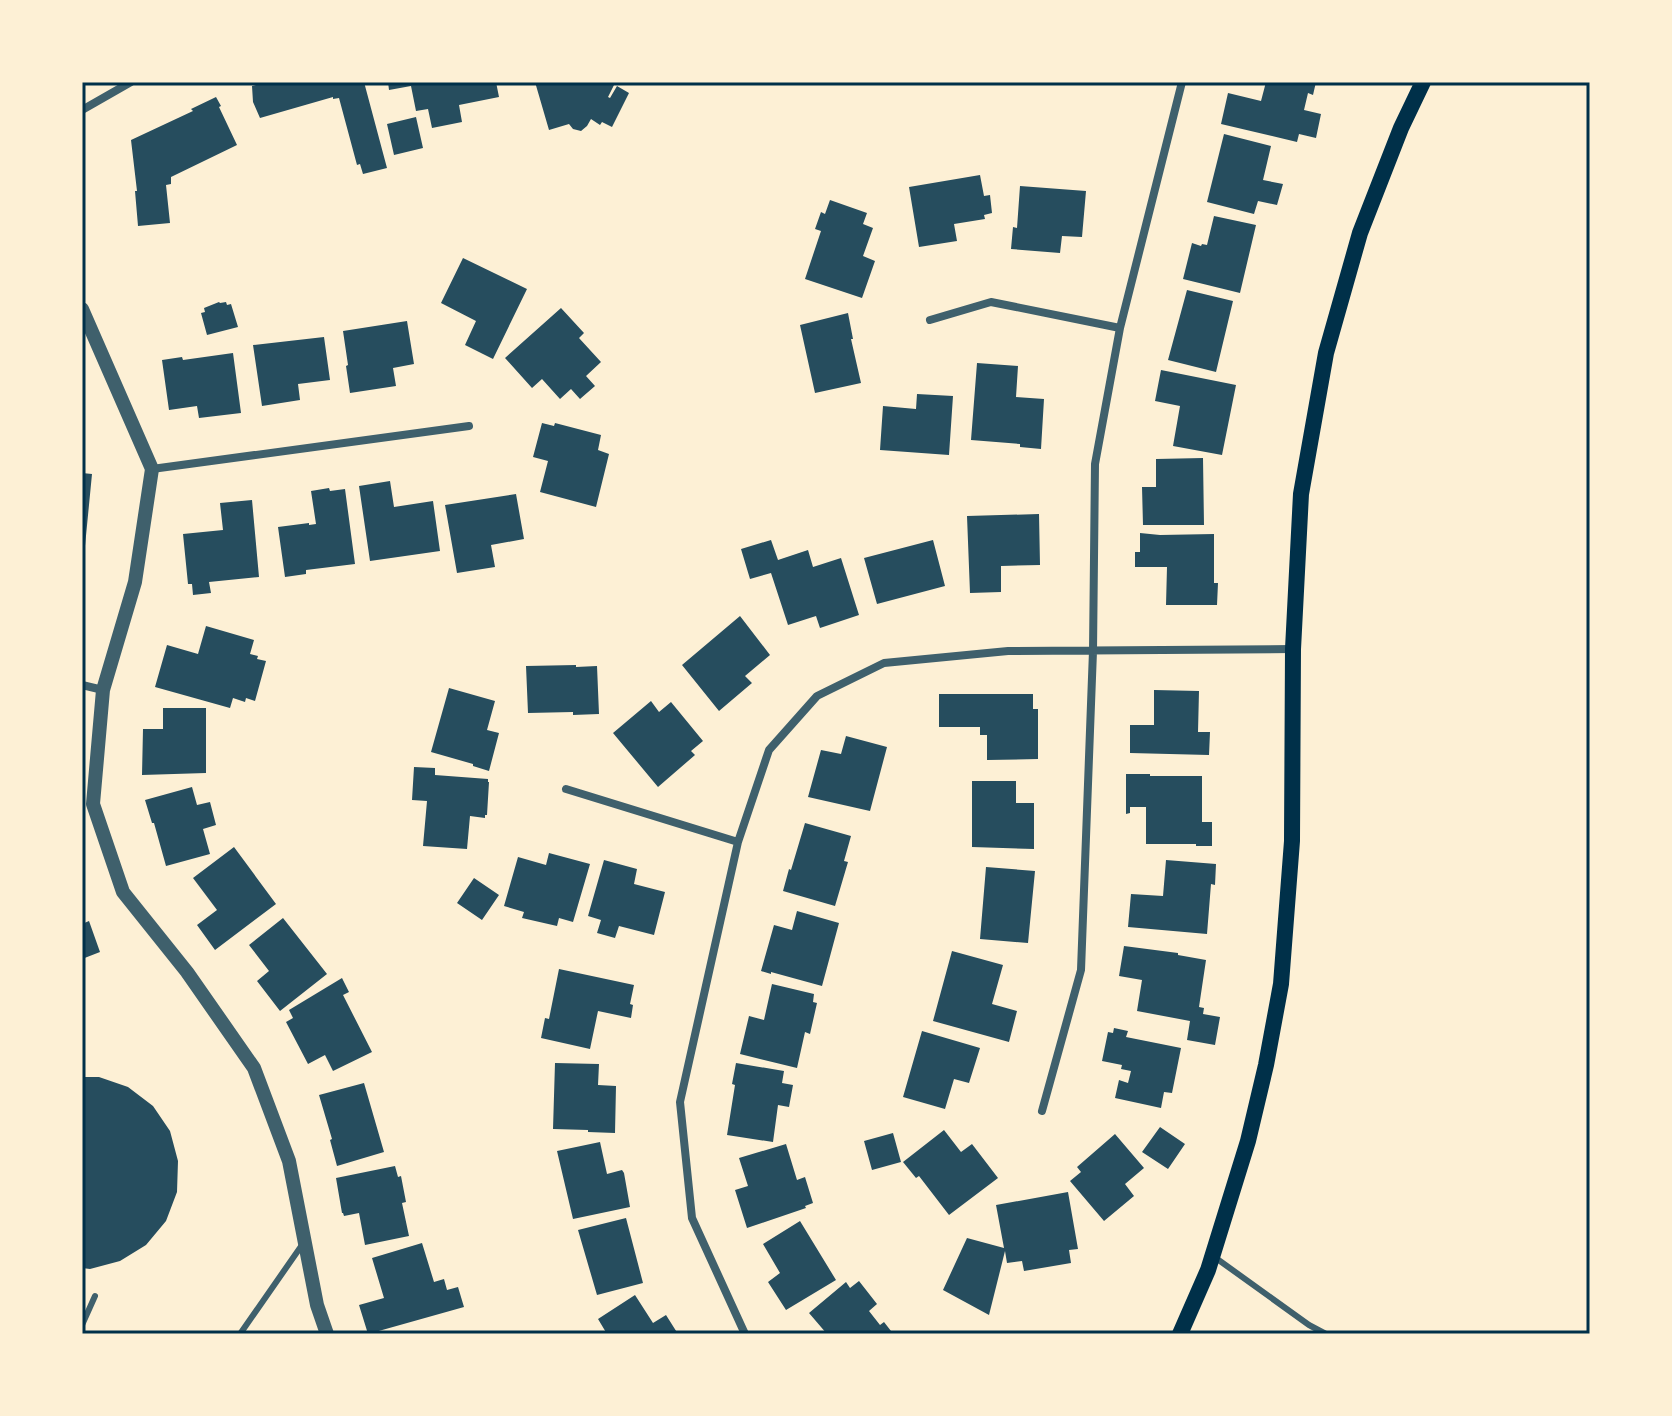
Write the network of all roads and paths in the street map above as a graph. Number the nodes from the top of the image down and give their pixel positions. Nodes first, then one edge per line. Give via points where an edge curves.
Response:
1 (131, 82) edge
2 (1182, 82) edge
3 (1423, 82) edge
4 (82, 110) edge
5 (82, 309) edge
6 (930, 320) dead end
7 (1120, 328) junction
8 (469, 426) dead end
9 (152, 469) junction
10 (1293, 649) junction
11 (1093, 651) junction
12 (82, 685) edge
13 (103, 690) junction
14 (566, 789) dead end
15 (738, 842) junction
16 (1042, 1111) dead end
17 (304, 1242) junction
18 (1213, 1256) junction
19 (95, 1296) dead end
20 (82, 1325) edge
21 (240, 1334) edge
22 (327, 1334) edge
23 (745, 1334) edge
24 (1180, 1334) edge
25 (1326, 1334) edge

1 - 4 street
2 - 7 street
3 - 10 main road via 1360,233 1326,353 1301,494
5 - 9 street
6 - 7 street via 991,302
7 - 11 street via 1095,464
8 - 9 street
9 - 13 street via 135,582
10 - 11 street
10 - 18 main road via 1292,841 1281,984 1248,1141
11 - 15 street via 1008,651 884,663 817,696 769,750
11 - 16 street via 1081,970
12 - 13 street
13 - 17 street via 93,804 123,892 254,1068 289,1161
14 - 15 street
15 - 23 street via 680,1102 692,1218
17 - 21 lane
17 - 22 street
18 - 24 main road
18 - 25 lane
19 - 20 lane

